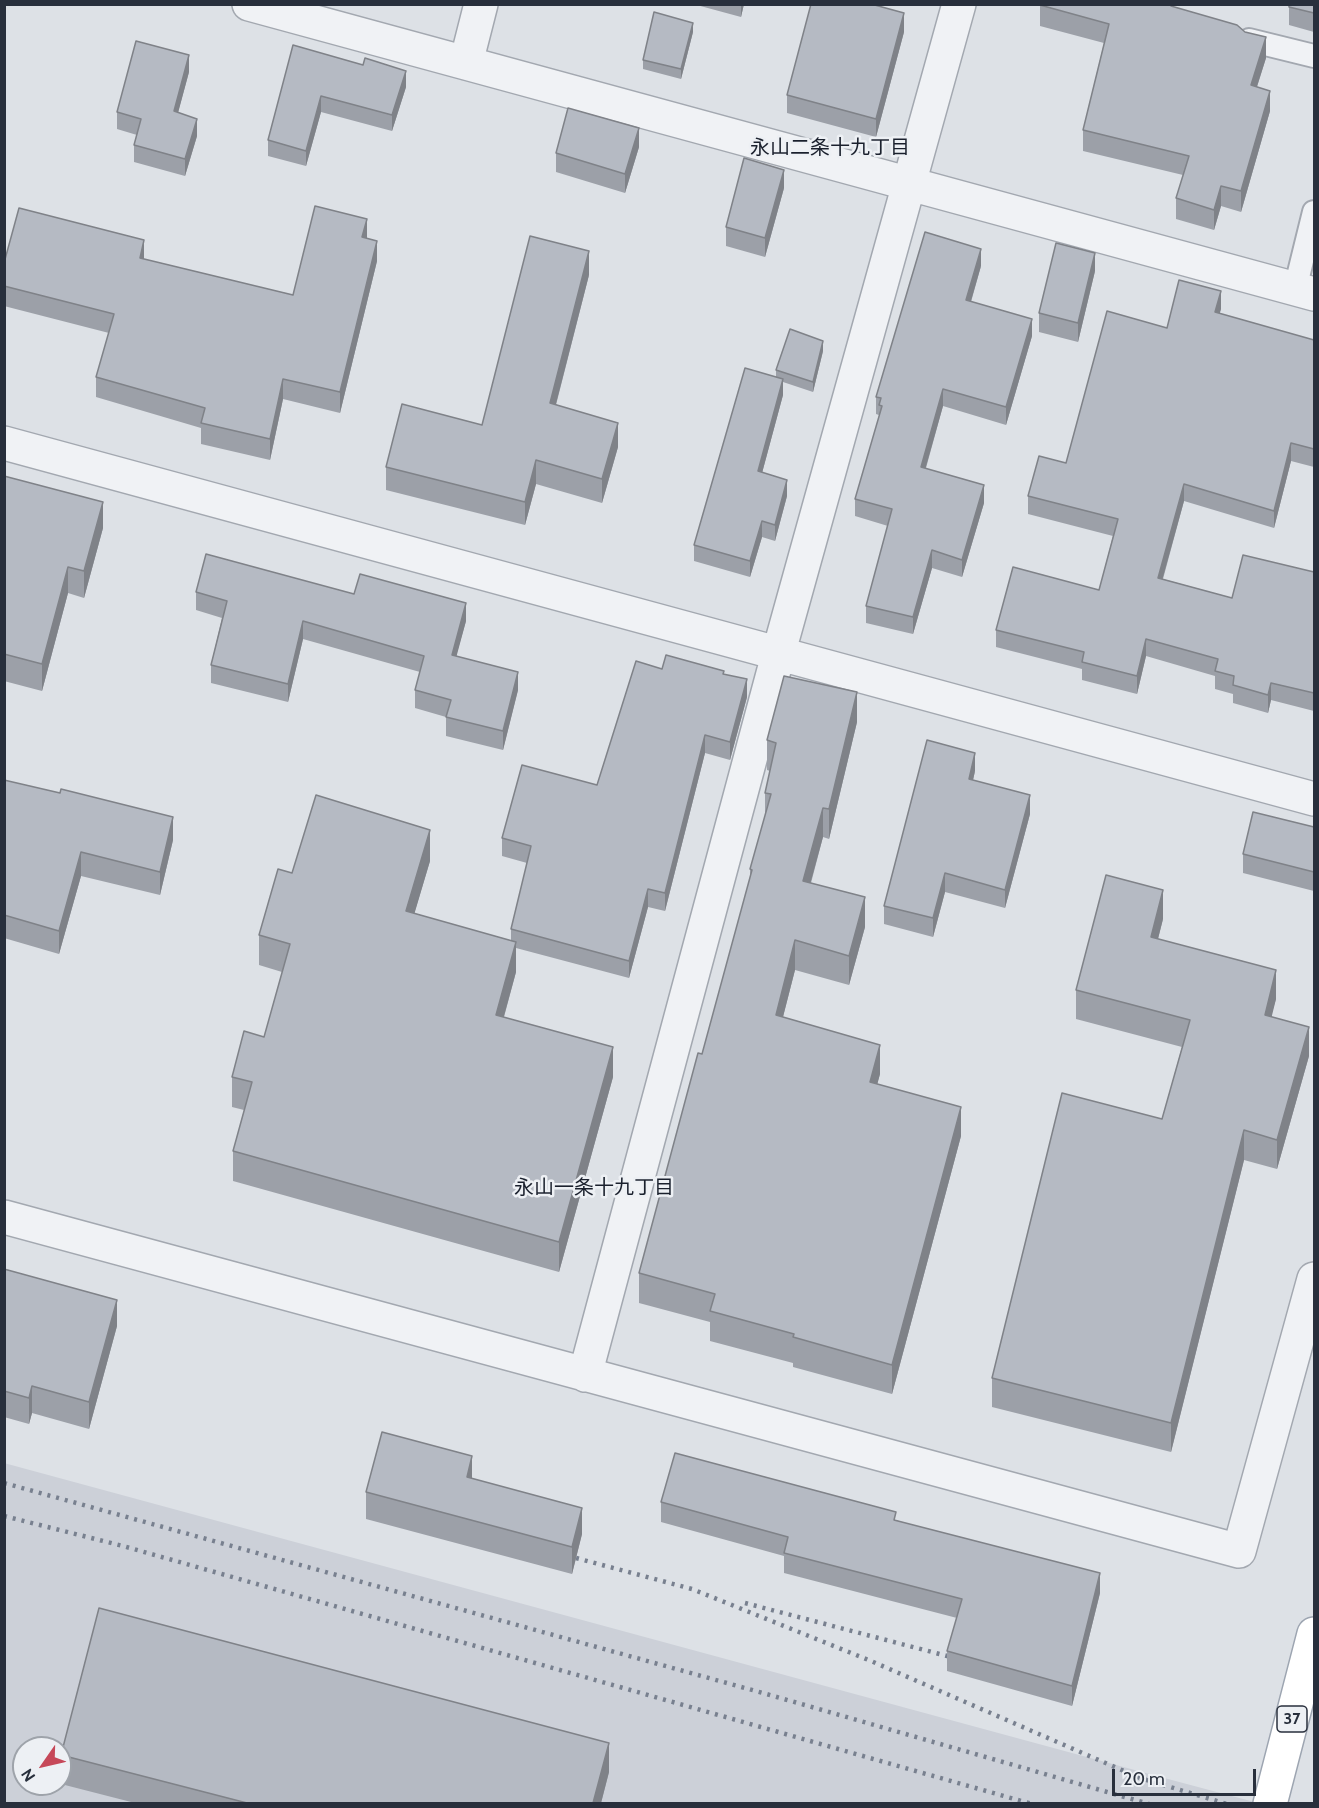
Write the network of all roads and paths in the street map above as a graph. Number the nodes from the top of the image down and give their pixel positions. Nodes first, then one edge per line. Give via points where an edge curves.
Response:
1 (249, 4) edge
2 (481, 4) edge
3 (959, 4) edge
4 (1249, 40) edge
5 (1314, 56) edge
6 (466, 63) junction
7 (910, 183) junction
8 (1314, 212) edge
9 (1305, 292) edge
10 (4, 443) edge
11 (778, 655) junction
12 (1314, 799) edge
13 (4, 1217) edge
14 (1314, 1279) edge
15 (585, 1375) junction
16 (1314, 1634) edge
17 (1270, 1803) edge

1 - 6 street
2 - 6 street
3 - 7 street
4 - 5 lane
6 - 7 street
7 - 9 street
7 - 11 street
8 - 9 lane
10 - 11 street
11 - 12 street
11 - 15 street
13 - 15 street
14 - 15 street via 1239,1551
16 - 17 main road, 37

